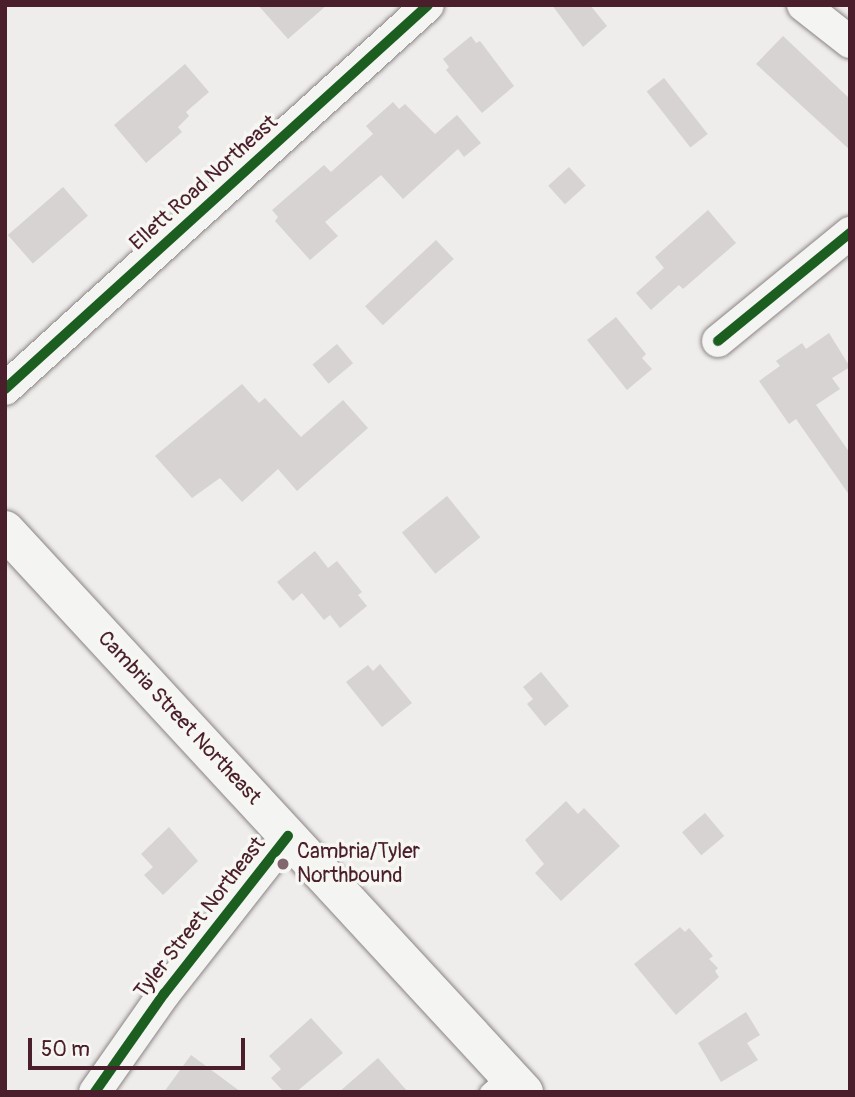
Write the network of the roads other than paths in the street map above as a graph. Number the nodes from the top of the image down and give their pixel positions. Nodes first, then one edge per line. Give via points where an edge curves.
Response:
1 (428, 5) edge
2 (803, 5) edge
3 (850, 43) edge
4 (850, 233) edge
5 (718, 341) dead end
6 (5, 389) edge
7 (5, 530) edge
8 (288, 836) junction
9 (507, 1086) edge
10 (95, 1092) edge

1 - 6 street, Ellett Road Northeast
2 - 3 street
4 - 5 street
7 - 8 main road, Cambria Street Northeast
8 - 9 main road, Cambria Street Northeast
8 - 10 street, Tyler Street Northeast via 164,994

